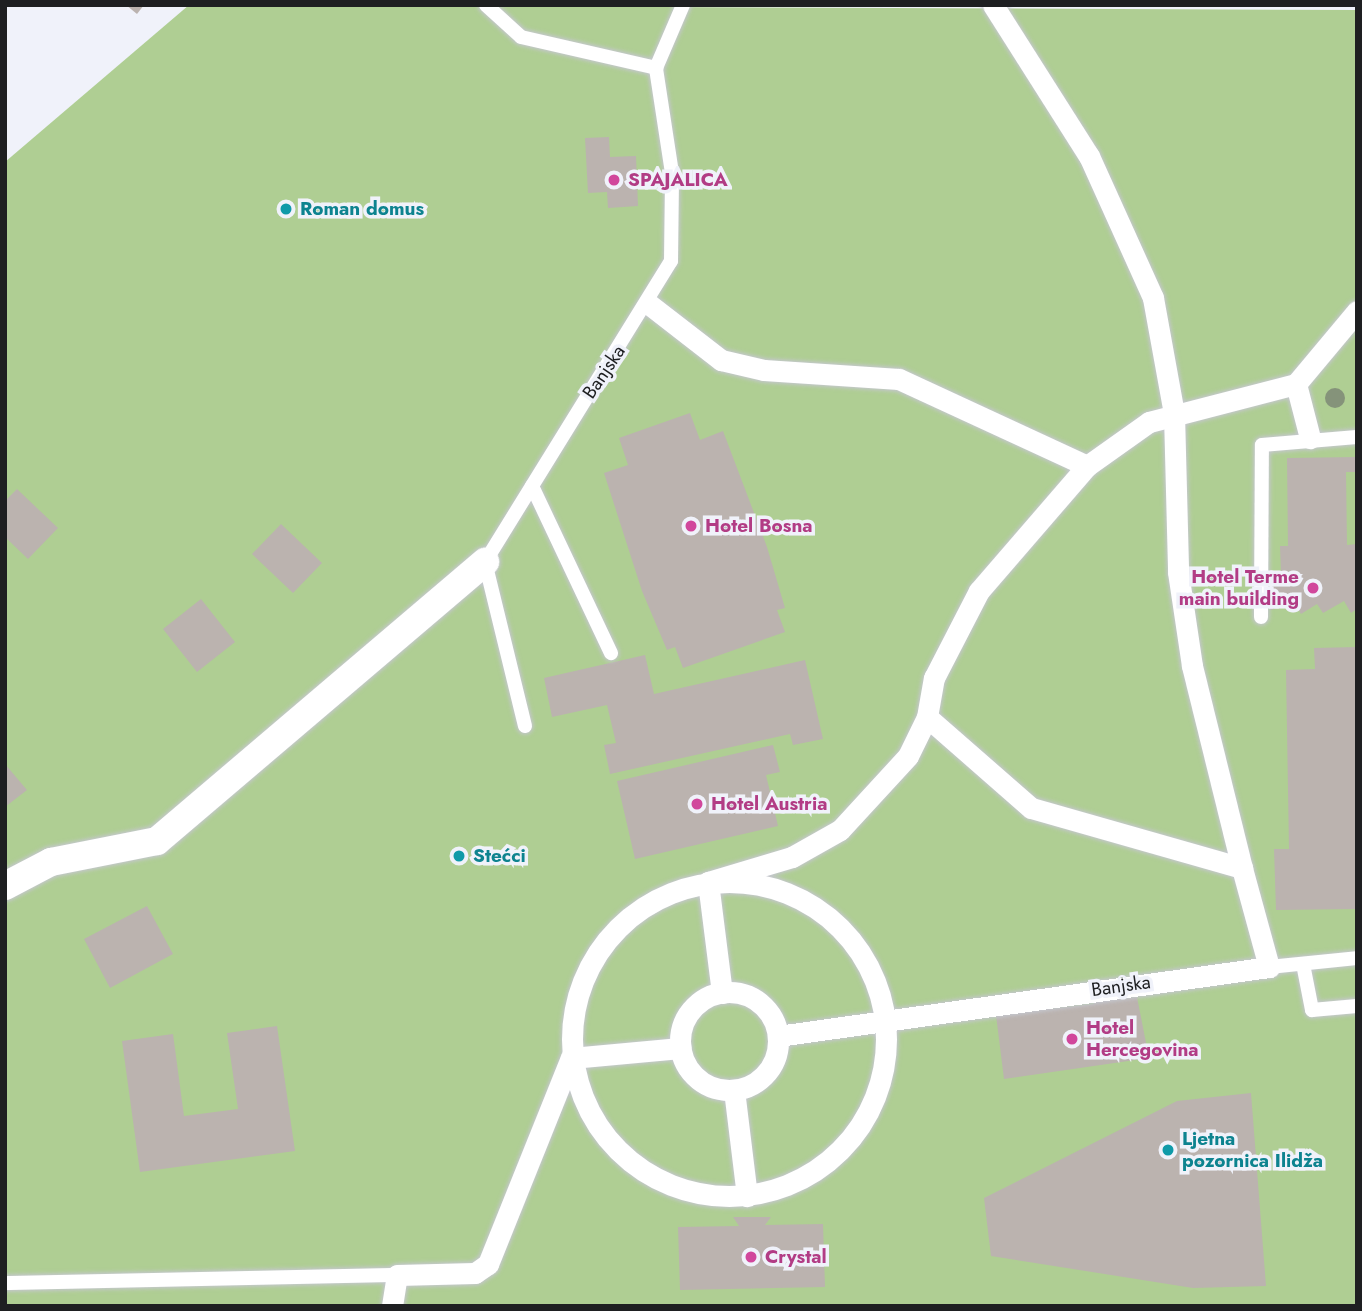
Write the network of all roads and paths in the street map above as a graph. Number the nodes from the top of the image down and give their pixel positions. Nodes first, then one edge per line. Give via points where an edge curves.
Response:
1 (486, 5) edge
2 (683, 5) edge
3 (993, 5) edge
4 (656, 68) junction
5 (650, 305) junction
6 (1357, 312) edge
7 (1296, 384) junction
8 (1174, 414) junction
9 (1357, 437) edge
10 (1310, 438) junction
11 (1087, 466) junction
12 (532, 486) junction
13 (485, 562) junction
14 (1261, 617) dead end
15 (611, 653) dead end
16 (927, 717) junction
17 (526, 726) dead end
18 (1242, 868) junction
19 (708, 882) junction
20 (5, 886) edge
21 (1357, 958) edge
22 (1303, 964) junction
23 (1269, 967) junction
24 (722, 993) junction
25 (1357, 1006) edge
26 (886, 1022) junction
27 (778, 1036) junction
28 (681, 1048) junction
29 (571, 1058) junction
30 (734, 1090) junction
31 (747, 1196) junction
32 (397, 1276) junction
33 (5, 1283) edge
34 (392, 1306) edge

1 - 4 lane via 522,37
2 - 4 lane
3 - 8 street via 1089,156 1136,252 1167,349
4 - 5 lane, Banjska via 676,219 671,261
5 - 11 street via 721,360 764,370 899,379
5 - 12 lane, Banjska
6 - 7 street
7 - 8 street
7 - 10 street
8 - 11 street via 1125,434
8 - 18 street via 1178,572 1190,653
9 - 10 lane
10 - 14 lane via 1272,439 1258,455
11 - 16 street via 979,591 934,678
12 - 13 lane, Banjska
12 - 15 lane
13 - 17 lane
13 - 20 street via 157,841 51,862
16 - 18 street via 1031,808
16 - 19 street via 908,756 840,830 792,857
18 - 23 street
19 - 24 street
19 - 26 street via 772,887 820,910 848,935 873,972
19 - 29 street via 659,897 623,922 588,966 572,1012
21 - 22 lane, Banjska
22 - 23 lane, Banjska
22 - 25 lane via 1312,1010
23 - 26 street, Banjska
24 - 27 street via 753,998 770,1014
24 - 28 street via 686,1018
26 - 27 street, Banjska
26 - 31 street via 886,1061 875,1101 851,1140 808,1176
27 - 30 street via 772,1066 762,1078
28 - 29 street
28 - 30 street via 705,1084
29 - 31 street via 586,1108 639,1169 699,1194
29 - 32 street via 488,1264 475,1273
30 - 31 street
32 - 33 lane
32 - 34 street

